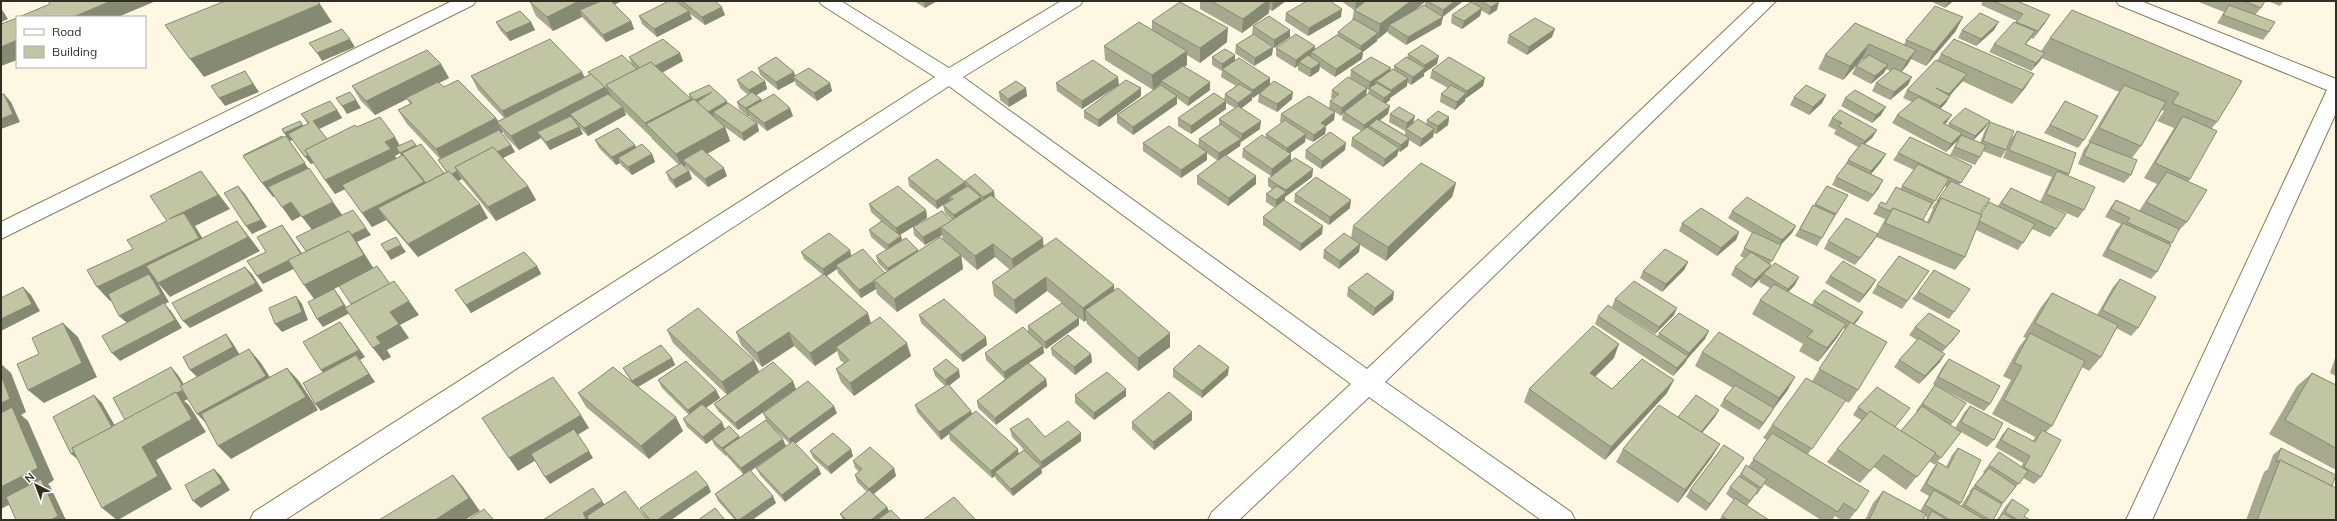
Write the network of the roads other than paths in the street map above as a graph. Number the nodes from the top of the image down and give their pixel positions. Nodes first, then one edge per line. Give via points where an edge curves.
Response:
1 (467, 1) edge
2 (828, 1) edge
3 (1074, 1) edge
4 (1767, 1) edge
5 (2125, 1) edge
6 (949, 77) junction
7 (2336, 86) edge
8 (2336, 91) edge
9 (1, 231) edge
10 (1368, 383) junction
11 (263, 520) edge
12 (1221, 520) edge
13 (1562, 520) edge
14 (2139, 520) edge

1 - 9 street
2 - 6 street
3 - 6 street
4 - 10 street
5 - 7 street
6 - 10 street
6 - 11 street
8 - 14 street
10 - 12 street
10 - 13 street

